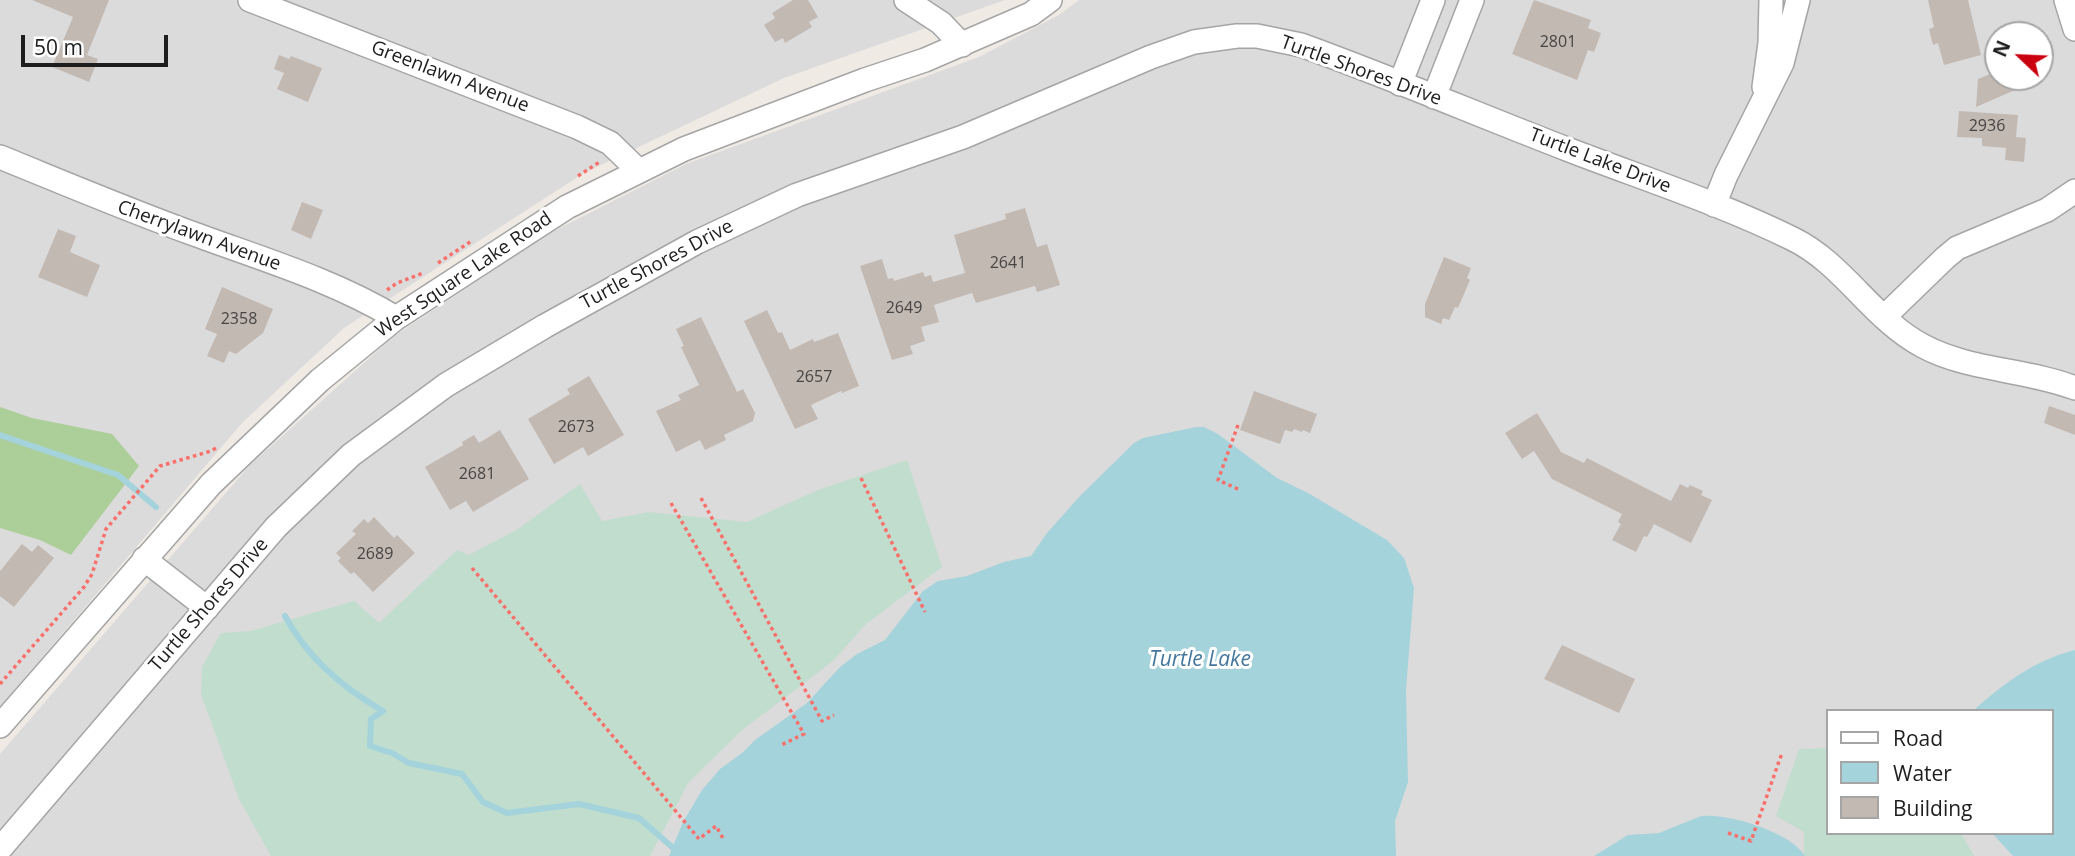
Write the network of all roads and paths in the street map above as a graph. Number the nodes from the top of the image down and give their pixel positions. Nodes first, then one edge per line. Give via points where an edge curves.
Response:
1 (250, 0) edge
2 (906, 0) edge
3 (1050, 0) edge
4 (1433, 0) edge
5 (1472, 0) edge
6 (1771, 0) edge
7 (1798, 0) edge
8 (2066, 0) edge
9 (2075, 29) edge
10 (961, 45) junction
11 (1401, 84) junction
12 (1434, 97) junction
13 (1761, 104) junction
14 (1486, 117) joint
15 (0, 157) edge
16 (639, 171) junction
17 (2075, 191) edge
18 (1714, 205) junction
19 (1884, 317) junction
20 (396, 318) junction
21 (2075, 388) edge
22 (1238, 425) dead end
23 (222, 444) dead end
24 (861, 478) dead end
25 (1240, 490) dead end
26 (701, 498) dead end
27 (671, 503) dead end
28 (144, 559) junction
29 (472, 568) dead end
30 (206, 608) junction
31 (925, 612) dead end
32 (0, 684) edge
33 (834, 715) dead end
34 (0, 726) edge
35 (781, 745) dead end
36 (1782, 753) dead end
37 (1728, 833) dead end
38 (724, 840) dead end
39 (0, 849) edge

1 - 16 street, Greenlawn Avenue via 577,127 610,143
2 - 10 street via 941,23
3 - 10 street, West Square Lake Road via 1031,14
4 - 11 street
5 - 12 street
6 - 13 street
7 - 13 street via 1783,63
8 - 9 street
10 - 16 street, West Square Lake Road via 722,132
11 - 12 street, Turtle Shores Drive
11 - 30 street, Turtle Shores Drive via 1279,40 1237,36 1194,42 963,137 797,195 686,248 545,326 397,419 351,454 276,527
12 - 14 street, Turtle Shores Drive
13 - 18 street
14 - 18 street, Turtle Lake Drive
15 - 20 street, Cherrylawn Avenue via 345,291
16 - 20 street, West Square Lake Road via 566,207
17 - 19 street via 2047,210 1957,248
18 - 19 street, Turtle Lake Drive via 1813,250
19 - 21 street, Turtle Lake Drive via 1923,346 1953,358
20 - 28 street, West Square Lake Road via 265,430
22 - 25 path via 1218,480
23 - 32 path via 160,466 110,523 84,587
24 - 31 path
26 - 33 path via 822,721
27 - 35 path via 804,734
28 - 30 street
28 - 34 street, West Square Lake Road
29 - 38 path via 699,839 716,826
30 - 39 street, Turtle Shores Drive
36 - 37 path via 1751,841

